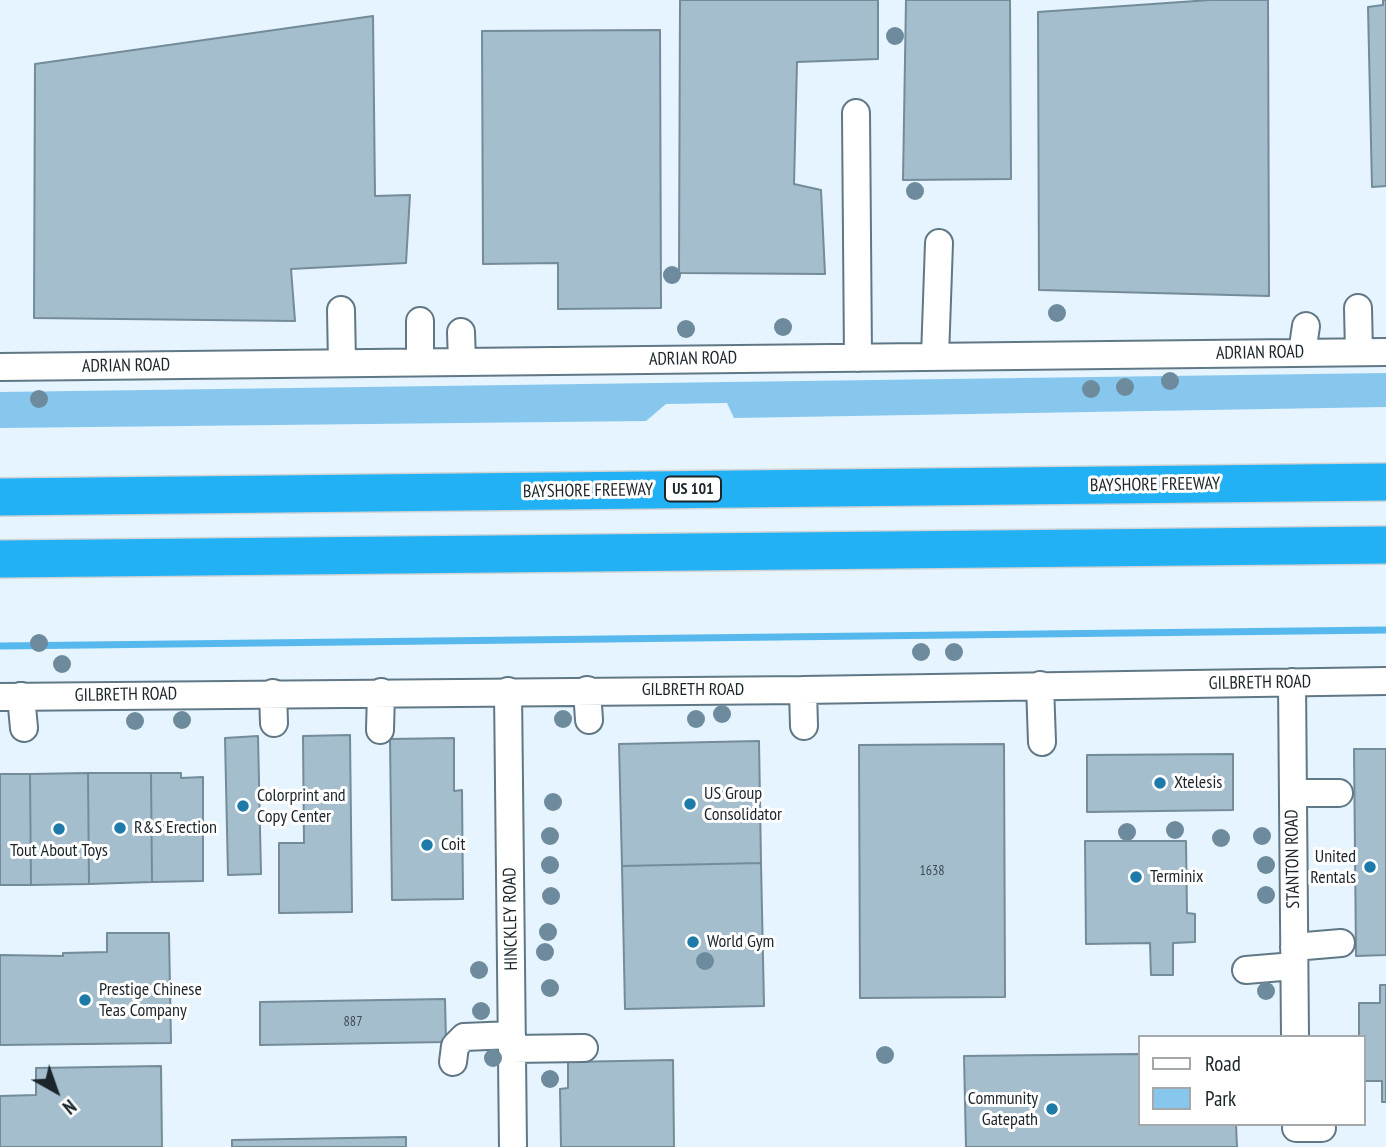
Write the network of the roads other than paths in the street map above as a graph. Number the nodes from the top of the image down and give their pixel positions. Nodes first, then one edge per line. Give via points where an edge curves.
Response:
1 (856, 113) dead end
2 (939, 243) dead end
3 (1358, 308) dead end
4 (341, 310) dead end
5 (420, 321) dead end
6 (1306, 326) dead end
7 (461, 332) dead end
8 (1359, 352) junction
9 (1386, 352) edge
10 (1302, 353) junction
11 (935, 357) junction
12 (858, 358) junction
13 (420, 362) junction
14 (463, 362) junction
15 (342, 363) junction
16 (0, 367) edge
17 (1386, 482) edge
18 (0, 497) edge
19 (1386, 545) edge
20 (0, 559) edge
21 (1386, 681) edge
22 (1292, 682) junction
23 (1040, 685) junction
24 (587, 690) junction
25 (803, 690) junction
26 (508, 691) junction
27 (381, 692) junction
28 (273, 693) junction
29 (10, 696) edge
30 (589, 720) dead end
31 (274, 723) dead end
32 (804, 726) dead end
33 (24, 728) dead end
34 (380, 730) dead end
35 (1042, 742) dead end
36 (1293, 793) junction
37 (1339, 793) dead end
38 (1341, 943) dead end
39 (1294, 957) junction
40 (1246, 970) dead end
41 (1295, 1035) edge
42 (512, 1042) junction
43 (584, 1048) dead end
44 (453, 1062) dead end
45 (513, 1147) edge

1 - 12 street
2 - 11 street
3 - 8 street
4 - 15 street
5 - 13 street
6 - 10 street
7 - 14 street
8 - 9 street, ADRIAN ROAD
8 - 10 street, ADRIAN ROAD
10 - 11 street, ADRIAN ROAD
11 - 12 street, ADRIAN ROAD
12 - 14 street, ADRIAN ROAD
13 - 14 street, ADRIAN ROAD
13 - 15 street, ADRIAN ROAD
15 - 16 street, ADRIAN ROAD
17 - 18 highway, BAYSHORE FREEWAY / US 101
19 - 20 highway
21 - 22 street, GILBRETH ROAD
22 - 23 street, GILBRETH ROAD
22 - 36 street, STANTON ROAD
23 - 25 street, GILBRETH ROAD
23 - 35 street
24 - 25 street, GILBRETH ROAD
24 - 26 street, GILBRETH ROAD
24 - 30 street
25 - 32 street
26 - 27 street, GILBRETH ROAD
26 - 42 street, HINCKLEY ROAD via 500,953
27 - 28 street, GILBRETH ROAD
27 - 34 street
28 - 29 street, GILBRETH ROAD via 204,707
28 - 31 street
29 - 33 street
36 - 37 street
36 - 39 street, STANTON ROAD via 1281,847 1282,911
38 - 39 street
39 - 40 street
39 - 41 street, STANTON ROAD
42 - 43 street
42 - 44 street via 464,1037 455,1046
42 - 45 street, HINCKLEY ROAD

